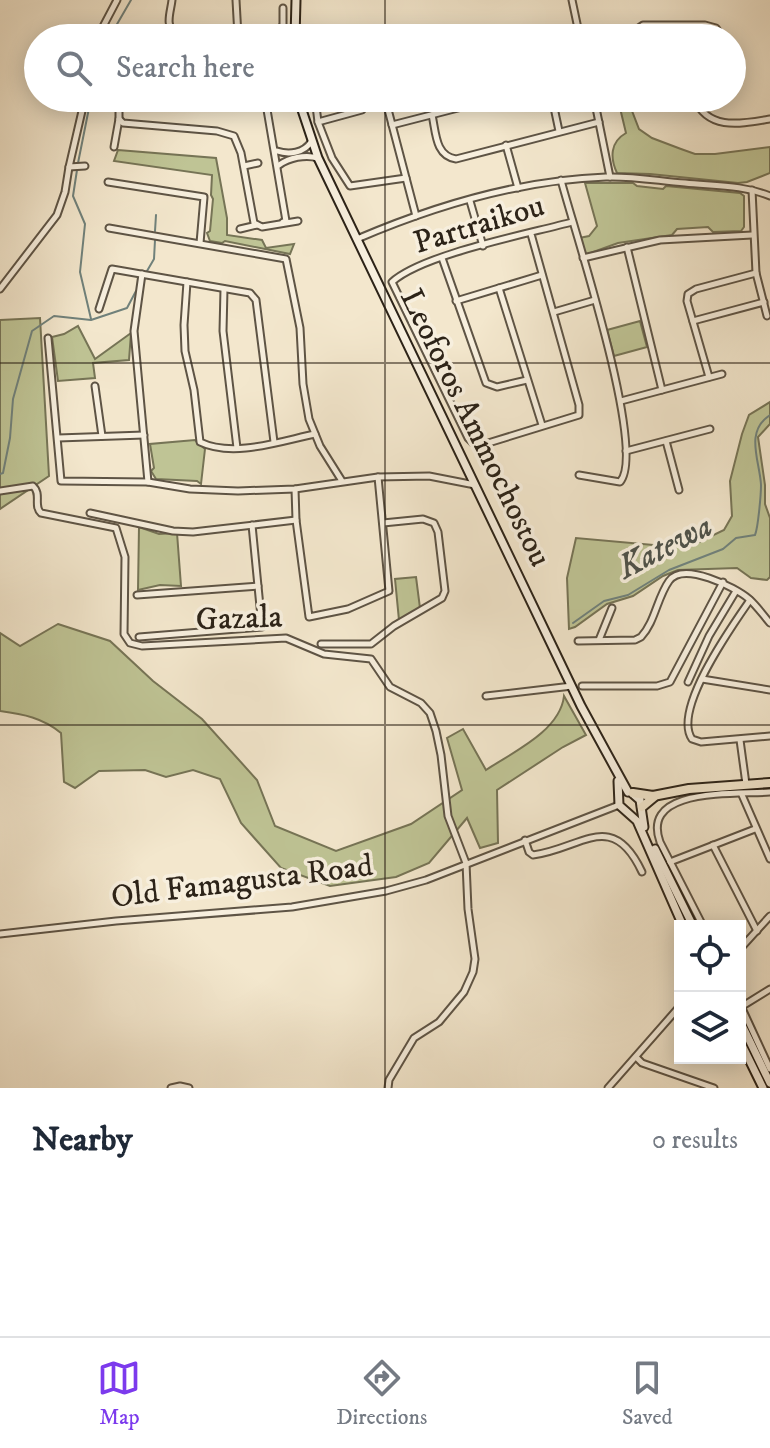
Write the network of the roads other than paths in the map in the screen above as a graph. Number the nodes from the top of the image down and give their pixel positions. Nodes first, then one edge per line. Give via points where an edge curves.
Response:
1 (117, 0) edge
2 (172, 0) edge
3 (236, 0) edge
4 (296, 0) edge
5 (572, 0) edge
6 (283, 8) dead end
7 (104, 24) edge
8 (170, 24) edge
9 (237, 24) edge
10 (283, 24) edge
11 (295, 24) edge
12 (577, 24) edge
13 (82, 112) edge
14 (119, 112) edge
15 (268, 112) edge
16 (302, 112) edge
17 (317, 112) edge
18 (355, 112) edge
19 (389, 112) edge
20 (443, 112) edge
21 (555, 112) edge
22 (597, 112) edge
23 (702, 112) edge
24 (432, 115) junction
25 (119, 119) junction
26 (770, 119) edge
27 (318, 122) junction
28 (599, 122) junction
29 (392, 125) junction
30 (559, 131) junction
31 (311, 142) junction
32 (506, 145) junction
33 (114, 147) dead end
34 (276, 151) junction
35 (318, 158) junction
36 (258, 163) dead end
37 (85, 166) dead end
38 (244, 166) junction
39 (278, 166) junction
40 (69, 167) junction
41 (610, 177) junction
42 (406, 178) junction
43 (561, 180) junction
44 (108, 182) dead end
45 (518, 188) junction
46 (752, 190) junction
47 (770, 196) edge
48 (470, 201) junction
49 (416, 216) junction
50 (298, 221) dead end
51 (572, 222) junction
52 (282, 223) junction
53 (257, 225) junction
54 (109, 228) dead end
55 (240, 229) dead end
56 (531, 234) junction
57 (752, 235) junction
58 (357, 239) junction
59 (200, 243) junction
60 (483, 246) junction
61 (627, 247) junction
62 (442, 258) junction
63 (583, 258) junction
64 (756, 273) junction
65 (142, 274) junction
66 (542, 275) junction
67 (187, 282) junction
68 (499, 288) junction
69 (0, 289) edge
70 (224, 289) junction
71 (595, 300) junction
72 (456, 301) junction
73 (764, 302) junction
74 (99, 309) dead end
75 (554, 312) junction
76 (767, 316) dead end
77 (693, 321) junction
78 (48, 338) dead end
79 (722, 374) dead end
80 (709, 377) junction
81 (527, 380) junction
82 (95, 386) dead end
83 (662, 390) junction
84 (621, 401) junction
85 (542, 425) junction
86 (710, 429) dead end
87 (315, 434) junction
88 (144, 435) junction
89 (102, 436) junction
90 (58, 438) junction
91 (666, 441) junction
92 (274, 442) junction
93 (237, 448) junction
94 (626, 451) junction
95 (579, 475) dead end
96 (378, 477) junction
97 (342, 481) junction
98 (148, 482) junction
99 (476, 485) junction
100 (295, 489) junction
101 (679, 490) dead end
102 (0, 491) edge
103 (90, 513) dead end
104 (296, 520) junction
105 (383, 523) junction
106 (252, 525) junction
107 (723, 582) junction
108 (258, 586) junction
109 (736, 591) junction
110 (137, 595) dead end
111 (750, 600) junction
112 (612, 608) dead end
113 (770, 623) edge
114 (139, 637) dead end
115 (599, 640) junction
116 (578, 641) dead end
117 (321, 644) dead end
118 (702, 679) junction
119 (688, 682) dead end
120 (572, 686) junction
121 (582, 686) dead end
122 (770, 690) edge
123 (486, 696) dead end
124 (770, 736) edge
125 (740, 740) junction
126 (617, 775) junction
127 (770, 783) edge
128 (746, 784) junction
129 (770, 792) edge
130 (631, 793) junction
131 (659, 795) junction
132 (742, 795) junction
133 (619, 802) junction
134 (641, 808) junction
135 (626, 812) junction
136 (755, 829) junction
137 (525, 840) junction
138 (713, 845) junction
139 (770, 859) edge
140 (670, 862) junction
141 (466, 863) junction
142 (642, 872) dead end
143 (770, 916) edge
144 (680, 920) edge
145 (690, 920) edge
146 (700, 920) edge
147 (757, 931) junction
148 (0, 934) edge
149 (746, 943) edge
150 (770, 989) edge
151 (746, 1003) edge
152 (674, 1013) edge
153 (746, 1017) edge
154 (746, 1033) edge
155 (770, 1050) edge
156 (746, 1053) edge
157 (763, 1055) junction
158 (636, 1057) junction
159 (770, 1069) edge
160 (770, 1083) edge
161 (171, 1088) edge
162 (189, 1088) edge
163 (388, 1088) edge
164 (608, 1088) edge
165 (714, 1088) edge
166 (763, 1088) edge

1 - 7 street
2 - 8 street
3 - 9 street
4 - 11 main road
5 - 12 street
6 - 10 street
13 - 40 street
14 - 25 street
15 - 34 street
16 - 31 main road, Leoforos Ammochostou
17 - 27 street
18 - 27 street
19 - 29 street
20 - 24 street
21 - 30 street
22 - 28 street
23 - 26 street via 721,123
24 - 29 street
24 - 32 street via 447,157
25 - 33 street
25 - 38 street via 230,133 238,140
27 - 42 street via 350,186
28 - 30 street
28 - 41 street
29 - 42 street
30 - 32 street
31 - 34 street via 293,153
31 - 35 main road, Leoforos Ammochostou
32 - 45 street
34 - 39 street
35 - 39 street via 302,157
35 - 58 main road, Leoforos Ammochostou
36 - 38 street
37 - 40 street
38 - 53 street
39 - 52 street via 286,213
40 - 69 street via 57,215
41 - 43 street
41 - 46 street
42 - 49 street
43 - 45 street
43 - 51 street
44 - 59 street via 204,197
45 - 48 street
46 - 47 street
46 - 57 street
48 - 49 street
48 - 60 street
49 - 58 street
50 - 52 street
51 - 56 street, Partraikou
51 - 63 street
52 - 53 street
53 - 55 street
54 - 59 street
56 - 60 street, Partraikou
56 - 66 street
57 - 61 street
57 - 64 street
58 - 99 main road, Leoforos Ammochostou
59 - 87 street via 286,259
60 - 62 street, Partraikou
61 - 63 street
61 - 83 street
62 - 72 street
62 - 85 street, Partraikou via 392,282 468,438 485,444
63 - 71 street
64 - 73 street
64 - 77 street via 689,293
65 - 67 street
65 - 74 street via 112,269
65 - 88 street via 134,331
66 - 68 street
66 - 75 street
67 - 70 street
67 - 93 street via 185,351 200,442
68 - 72 street
68 - 81 street
70 - 92 street via 250,293 256,300
70 - 93 street via 223,331
71 - 75 street
71 - 84 street
72 - 81 street via 486,383 497,387
73 - 76 street
73 - 77 street
75 - 85 street via 579,415
77 - 80 street
78 - 90 street
79 - 80 street
80 - 83 street
81 - 85 street
82 - 89 street
83 - 84 street
84 - 94 street
86 - 91 street
87 - 92 street
87 - 97 street
88 - 89 street
88 - 98 street
89 - 90 street
90 - 98 street via 61,481
91 - 94 street
91 - 101 street
92 - 93 street
94 - 95 street via 620,482
96 - 97 street
96 - 99 street via 434,476
96 - 105 street
97 - 100 street
98 - 100 street via 190,489
99 - 120 main road, Leoforos Ammochostou
100 - 104 street
102 - 141 street, Gazala via 33,486 41,513 116,528 125,557 124,634 130,643 295,639 324,654 371,659 390,687 430,713 448,816
103 - 106 street via 175,531
104 - 105 street via 309,617 348,609 389,591
104 - 106 street
105 - 117 street via 434,523 444,595 374,643
106 - 108 street
107 - 109 street
107 - 115 street via 692,574 673,577 643,636
107 - 121 street via 677,674 665,685
108 - 110 street
108 - 114 street via 262,627
109 - 111 street
109 - 119 street
111 - 113 street
111 - 118 street
112 - 115 street
115 - 116 street
118 - 122 street
118 - 125 street via 690,712 689,736 701,742
120 - 123 street
120 - 126 main road, Leoforos Ammochostou
124 - 125 street
125 - 128 street
126 - 130 main road, Leoforos Ammochostou
126 - 133 main road, Leoforos Ammochostou
127 - 128 main road
128 - 131 main road
129 - 132 street
130 - 131 main road
130 - 133 main road
130 - 134 main road
131 - 134 main road
132 - 136 street
132 - 140 street via 687,798 665,809 656,829
133 - 135 main road
133 - 137 street, Old Famagusta Road
134 - 135 main road
134 - 145 main road via 647,834
135 - 144 main road via 640,827
136 - 138 street
136 - 139 street
137 - 141 street, Old Famagusta Road
137 - 142 street via 533,855 592,836 611,837 630,850
138 - 140 street
138 - 147 street
140 - 146 street
141 - 148 street, Old Famagusta Road via 412,883 338,900
141 - 163 street via 473,972 439,1022 414,1038
143 - 147 street
147 - 149 street
150 - 151 street
152 - 158 street
153 - 157 street
154 - 160 main road
155 - 157 street
156 - 166 main road
157 - 159 street
158 - 164 street
158 - 165 street
161 - 162 street

